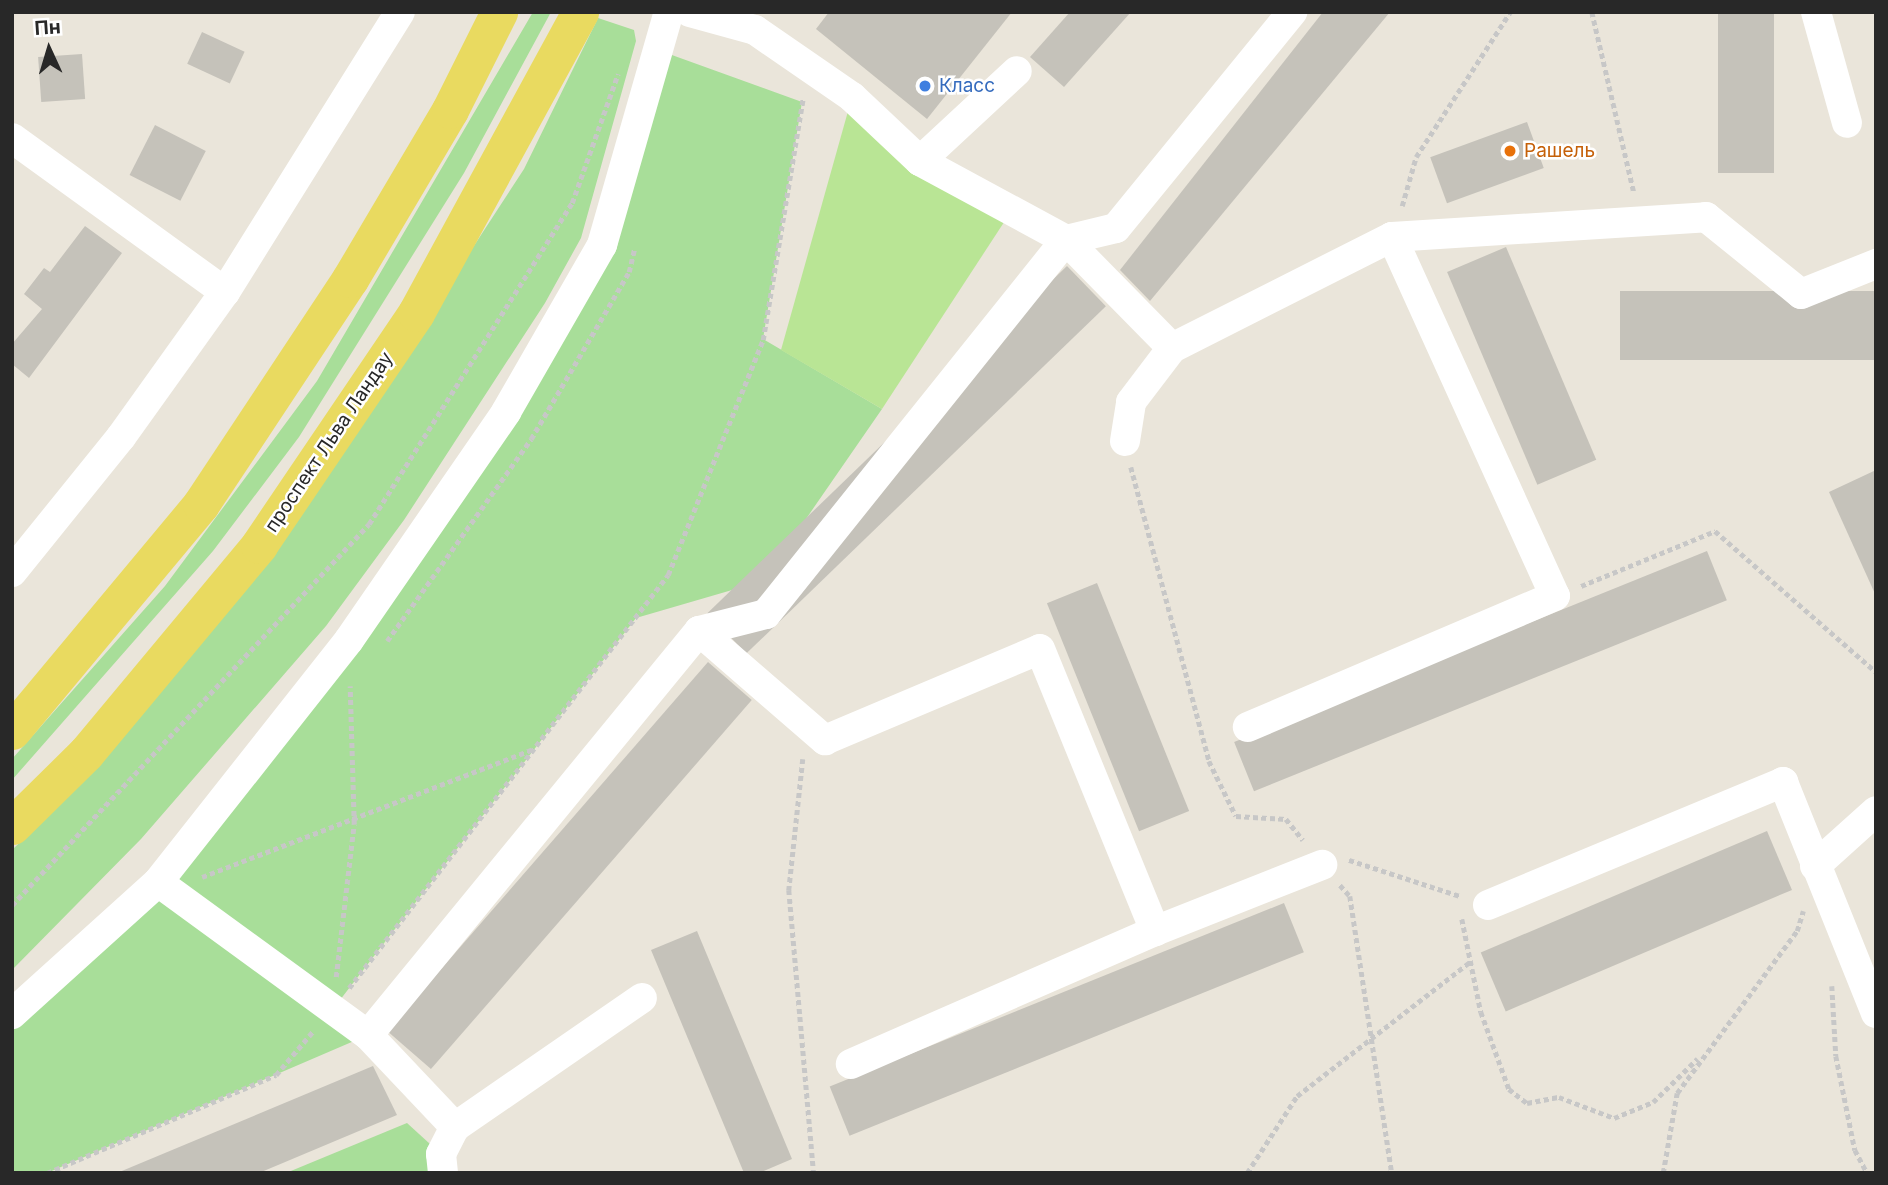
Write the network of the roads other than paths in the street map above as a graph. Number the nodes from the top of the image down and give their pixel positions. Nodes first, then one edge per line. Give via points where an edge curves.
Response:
1 (400, 12) edge
2 (499, 12) edge
3 (580, 12) edge
4 (669, 12) edge
5 (690, 12) edge
6 (1292, 12) edge
7 (1816, 12) edge
8 (1017, 71) dead end
9 (1847, 124) dead end
10 (12, 138) edge
11 (920, 161) junction
12 (1392, 237) junction
13 (1066, 240) junction
14 (1876, 264) edge
15 (225, 292) junction
16 (1172, 348) junction
17 (1125, 441) road end
18 (12, 572) edge
19 (699, 631) junction
20 (1248, 727) dead end
21 (12, 731) edge
22 (1876, 811) edge
23 (12, 826) edge
24 (1322, 865) road end
25 (1815, 866) junction
26 (163, 886) junction
27 (1488, 905) road end
28 (1155, 932) junction
29 (642, 998) dead end
30 (1876, 1013) edge
31 (12, 1014) edge
32 (368, 1035) junction
33 (851, 1063) dead end
34 (455, 1127) junction
35 (443, 1173) edge

1 - 15 street
2 - 21 main road via 450,110 350,279 201,504
3 - 23 main road, проспект Льва Ландау via 416,313 259,545 86,753
4 - 26 street via 602,246 506,412 349,640
5 - 11 street via 755,30 807,63
6 - 13 street via 1116,228
7 - 9 street
8 - 11 street
10 - 15 street
11 - 13 street
12 - 14 street via 1706,217 1801,294
12 - 16 street
12 - 20 street via 1555,596
13 - 16 street
13 - 19 street via 766,614
15 - 18 street via 121,437
16 - 17 street via 1131,402
19 - 28 street via 825,740 1040,649
19 - 32 street
22 - 25 street
24 - 28 street
25 - 27 street via 1783,782
25 - 30 street
26 - 31 street
26 - 32 street
28 - 33 street
29 - 34 street
32 - 34 street
34 - 35 street via 440,1154

